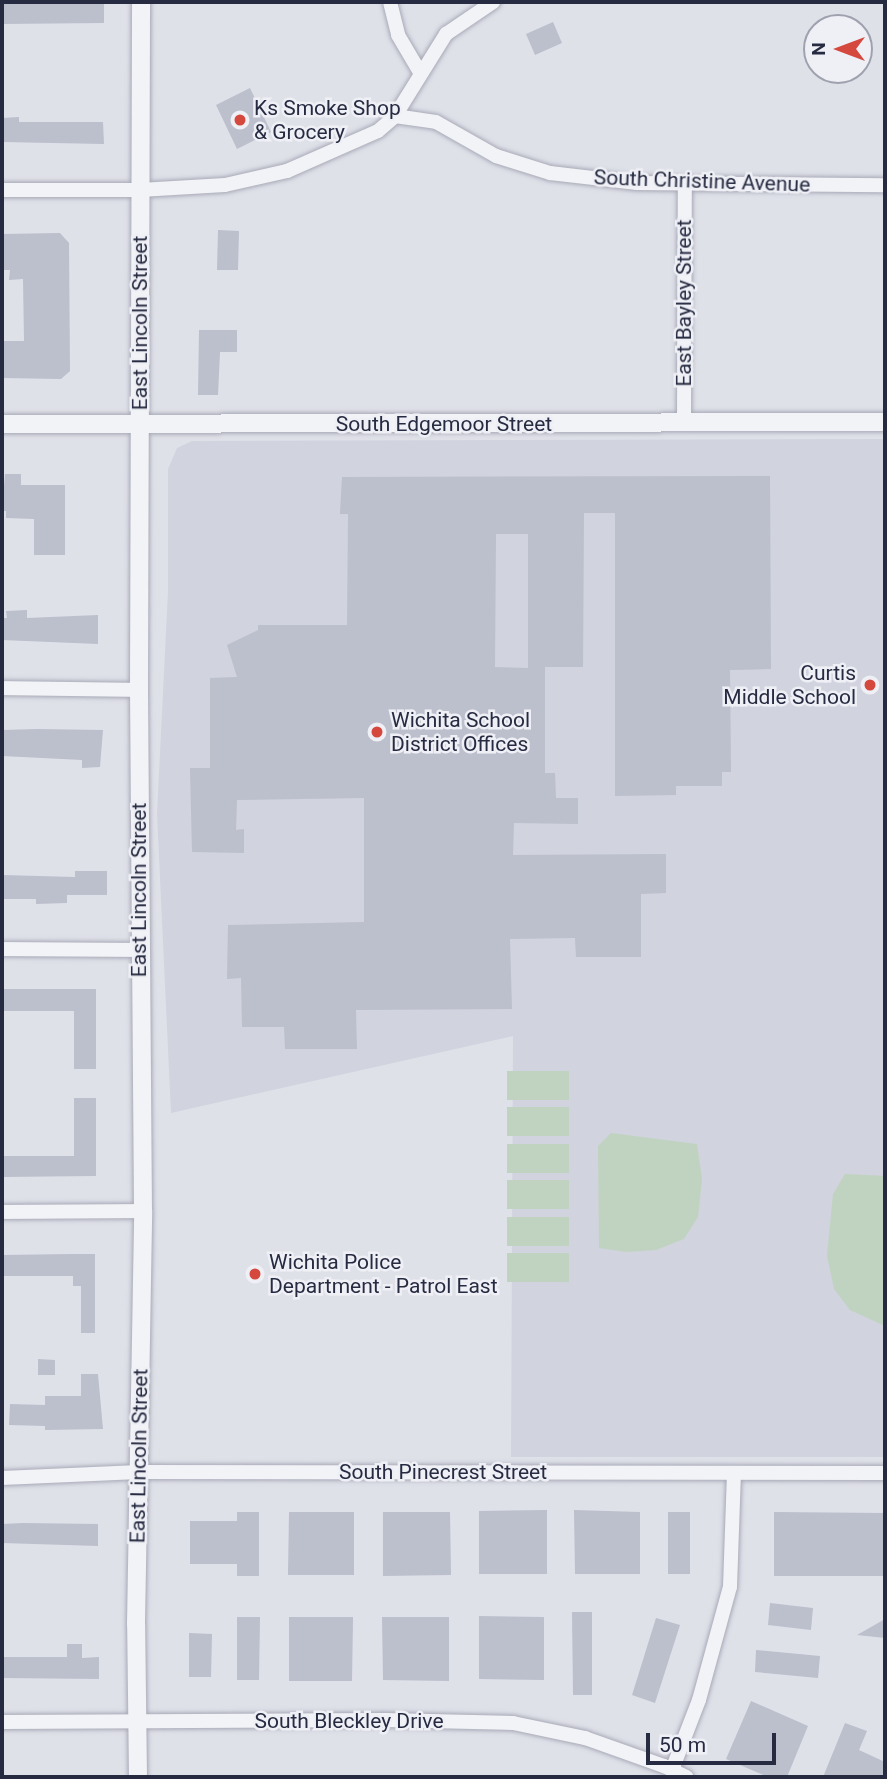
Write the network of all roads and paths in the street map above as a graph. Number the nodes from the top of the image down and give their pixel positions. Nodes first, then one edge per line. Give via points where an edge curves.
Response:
1 (141, 2) edge
2 (390, 2) edge
3 (493, 2) edge
4 (421, 74) junction
5 (395, 116) junction
6 (685, 184) junction
7 (885, 185) edge
8 (2, 190) edge
9 (140, 190) junction
10 (885, 422) edge
11 (684, 423) junction
12 (2, 424) edge
13 (139, 425) junction
14 (2, 688) edge
15 (139, 690) junction
16 (2, 949) edge
17 (139, 950) junction
18 (143, 1211) junction
19 (2, 1212) edge
20 (139, 1472) junction
21 (734, 1473) junction
22 (885, 1473) edge
23 (2, 1478) edge
24 (137, 1721) junction
25 (2, 1722) edge
26 (672, 1770) junction
27 (138, 1777) edge
28 (687, 1777) edge

1 - 9 street, East Lincoln Street
2 - 4 street via 398,35
3 - 4 street via 446,34
4 - 5 street
5 - 6 street, South Christine Avenue via 436,122 496,156 550,173
5 - 9 street via 360,141 287,171 225,185
6 - 7 street, South Christine Avenue
6 - 11 street, East Bayley Street
8 - 9 street
9 - 13 street, East Lincoln Street
10 - 11 street, South Edgemoor Street
11 - 13 street, South Edgemoor Street
12 - 13 street, South Edgemoor Street
13 - 15 street, East Lincoln Street
14 - 15 street
15 - 17 street, East Lincoln Street
16 - 17 street
17 - 18 street, East Lincoln Street
18 - 19 street
18 - 20 street, East Lincoln Street
20 - 21 street, South Pinecrest Street
20 - 23 street, South Pinecrest Street
20 - 24 street, East Lincoln Street
21 - 22 street, South Pinecrest Street
21 - 26 street via 730,1587 699,1700
24 - 25 street, South Bleckley Drive
24 - 26 street, South Bleckley Drive via 513,1723 585,1738
24 - 27 street, East Lincoln Street
26 - 28 street, South Bleckley Drive

